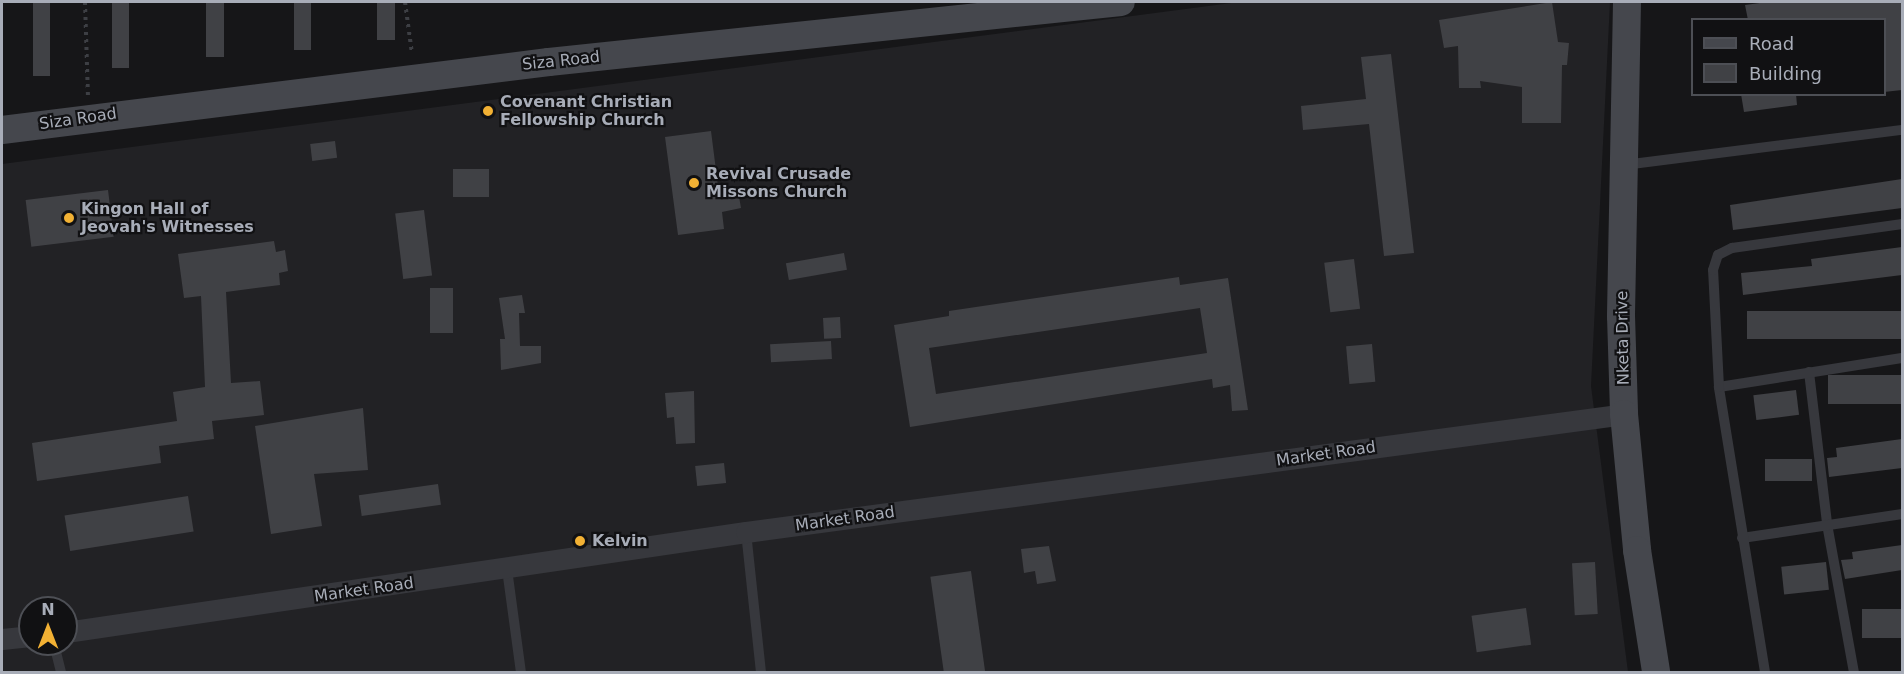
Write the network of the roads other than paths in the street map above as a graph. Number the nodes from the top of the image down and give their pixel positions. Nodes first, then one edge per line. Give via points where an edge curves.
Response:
1 (1121, 2) edge
2 (1627, 2) edge
3 (2, 130) edge
4 (1902, 130) edge
5 (1624, 165) junction
6 (1902, 224) edge
7 (1902, 358) edge
8 (1809, 372) junction
9 (1719, 387) junction
10 (1624, 414) junction
11 (1902, 514) edge
12 (1827, 524) junction
13 (746, 532) junction
14 (1742, 538) junction
15 (507, 569) junction
16 (78, 630) edge
17 (18, 637) edge
18 (2, 639) edge
19 (57, 656) edge
20 (61, 672) edge
21 (521, 672) edge
22 (761, 672) edge
23 (1656, 672) edge
24 (1765, 672) edge
25 (1854, 672) edge

1 - 3 street, Siza Road via 415,78
2 - 5 street, Nketa Drive
4 - 5 lane
5 - 10 street, Nketa Drive
6 - 9 lane via 1732,248 1718,255 1713,270
7 - 8 lane
8 - 9 lane
8 - 12 lane
9 - 14 lane
10 - 13 street, Market Road
10 - 23 street, Nketa Drive via 1637,550
11 - 12 lane
12 - 14 lane
12 - 25 lane
13 - 15 street, Market Road
13 - 22 lane
14 - 24 lane
15 - 16 street, Market Road
15 - 21 lane
17 - 18 street
19 - 20 lane

